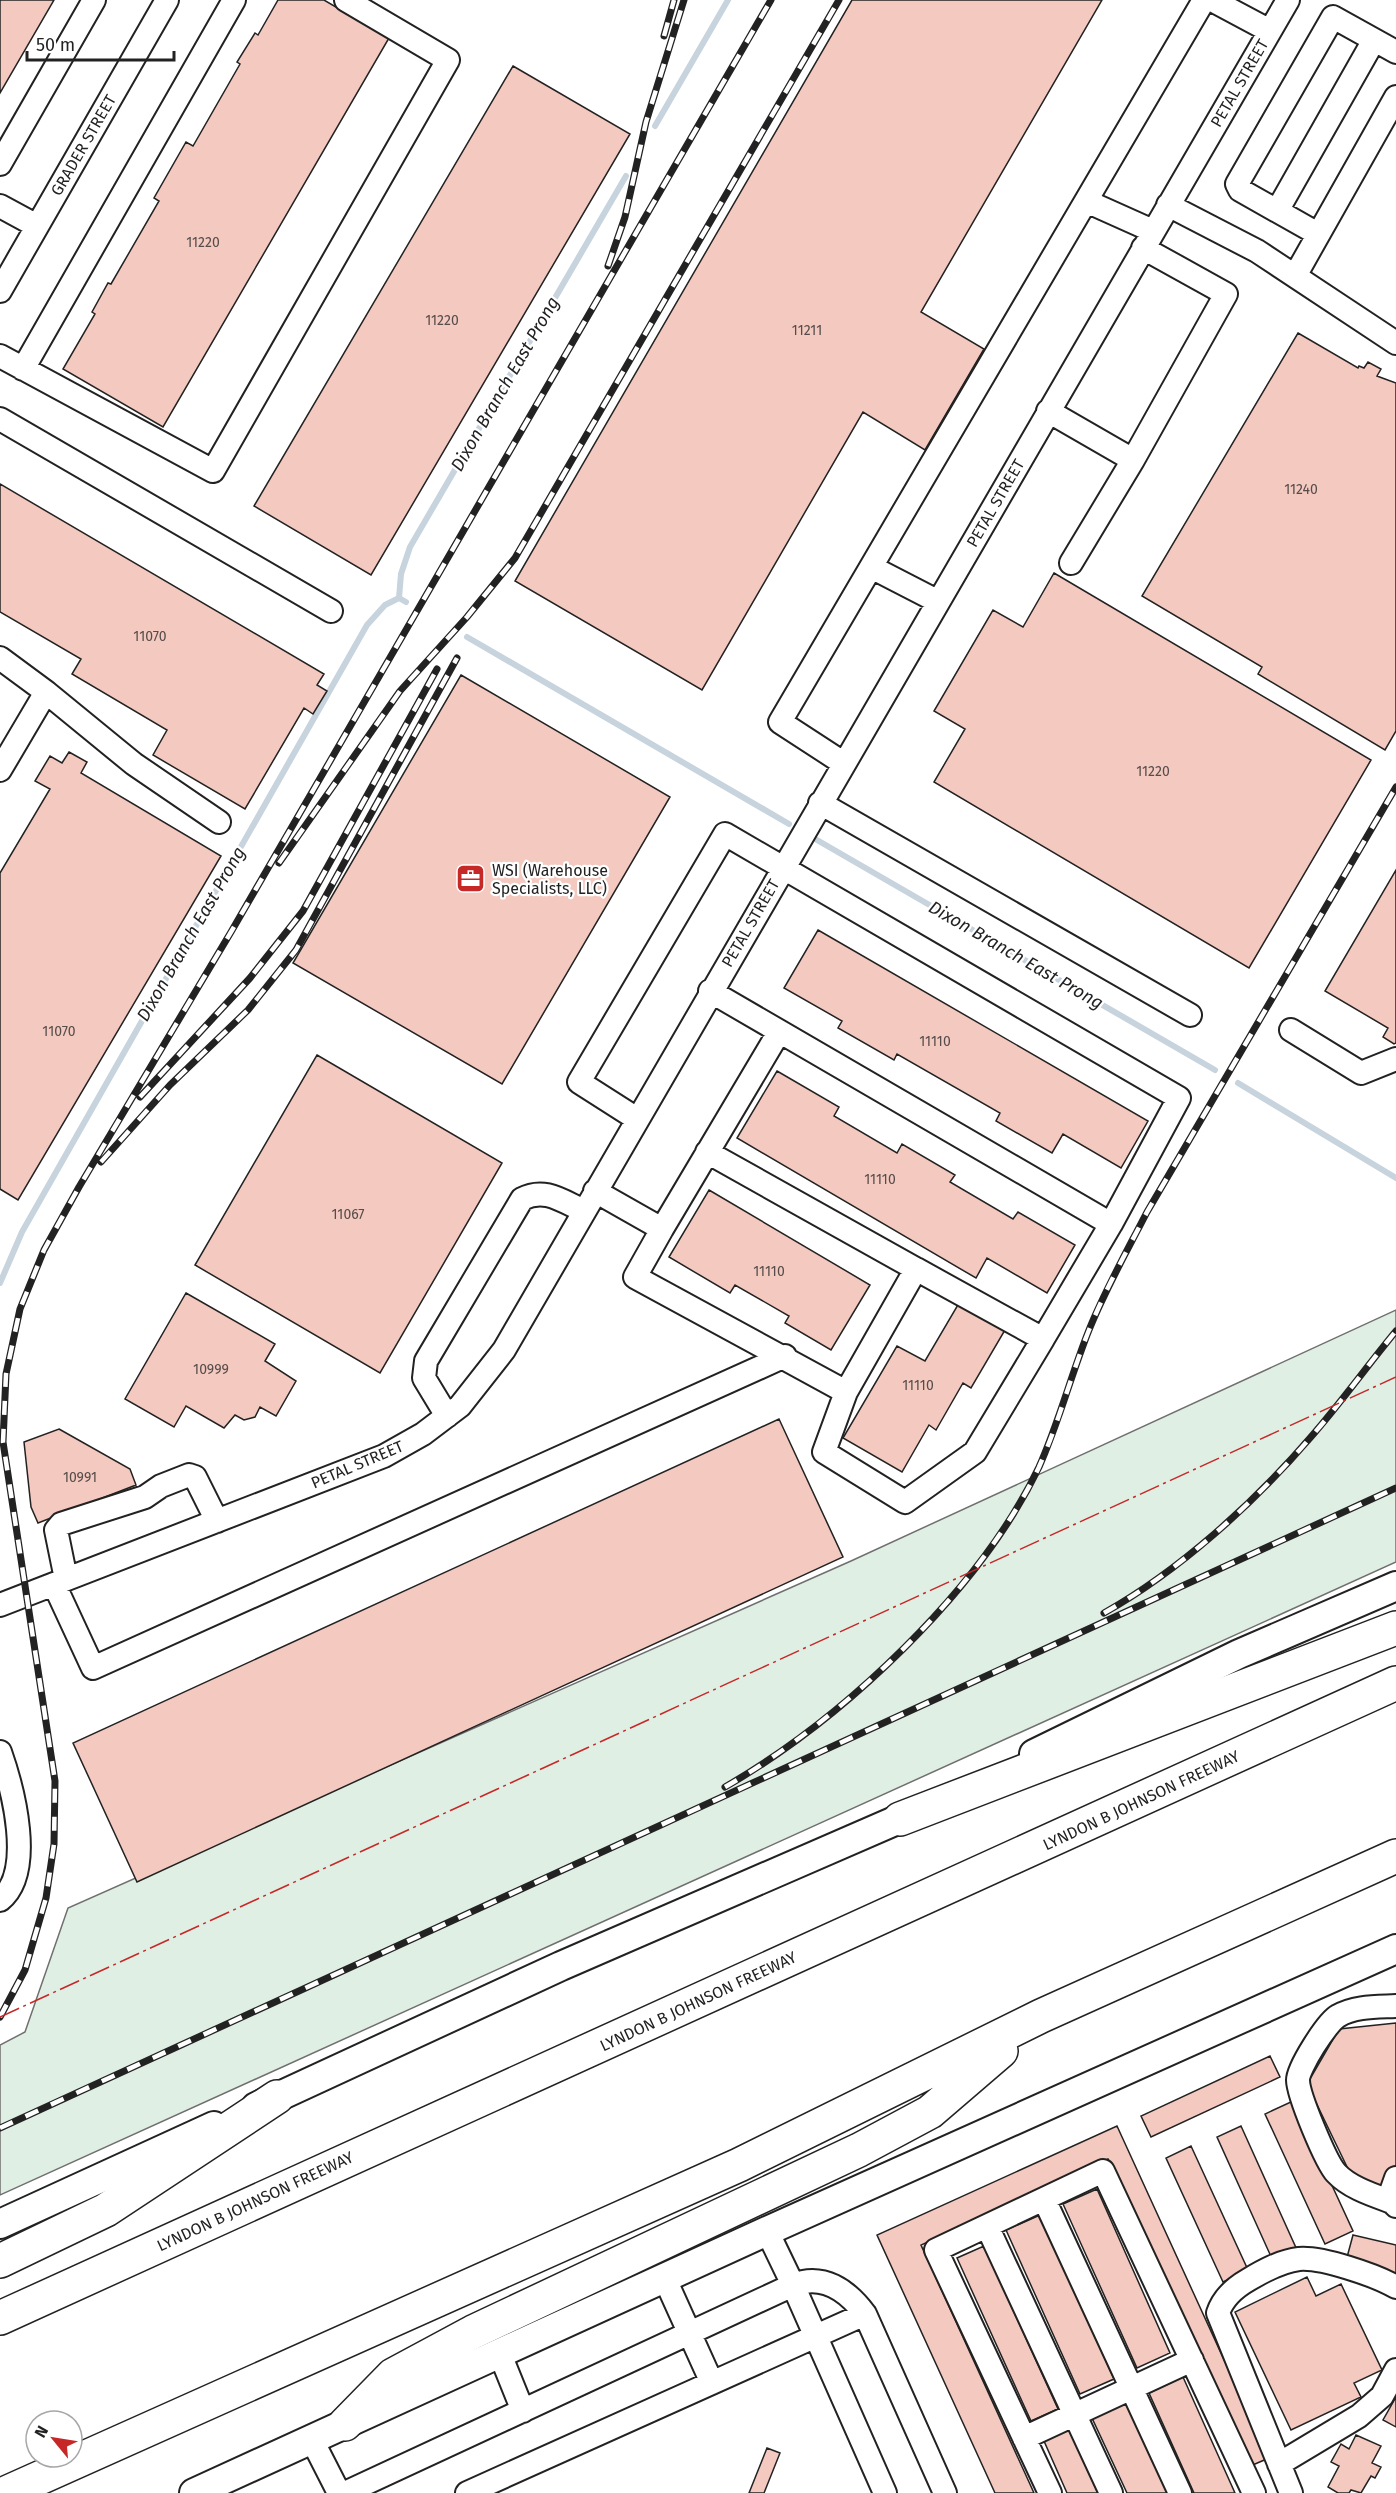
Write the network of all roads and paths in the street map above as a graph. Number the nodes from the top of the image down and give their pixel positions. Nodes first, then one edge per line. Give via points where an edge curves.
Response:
1 (94, 0) edge
2 (167, 0) edge
3 (234, 0) edge
4 (346, 0) edge
5 (1204, 0) edge
6 (1212, 0) edge
7 (1288, 0) edge
8 (1269, 31) junction
9 (1374, 40) junction
10 (1396, 52) edge
11 (1396, 97) edge
12 (0, 164) edge
13 (1086, 201) junction
14 (1168, 205) junction
15 (0, 206) edge
16 (1277, 211) junction
17 (37, 226) junction
18 (1318, 234) junction
19 (1148, 239) junction
20 (1295, 276) junction
21 (0, 291) edge
22 (1396, 343) edge
23 (0, 356) edge
24 (23, 369) junction
25 (1048, 411) junction
26 (0, 419) edge
27 (1133, 460) junction
28 (1071, 562) dead end
29 (871, 567) junction
30 (937, 601) junction
31 (331, 611) dead end
32 (0, 658) edge
33 (46, 692) junction
34 (843, 762) junction
35 (0, 770) edge
36 (820, 803) junction
37 (219, 822) dead end
38 (783, 867) junction
39 (710, 991) junction
40 (1190, 1015) dead end
41 (1291, 1030) dead end
42 (778, 1032) junction
43 (1396, 1059) edge
44 (637, 1119) junction
45 (707, 1152) junction
46 (595, 1191) junction
47 (584, 1211) junction
48 (1111, 1224) junction
49 (662, 1229) junction
50 (916, 1269) junction
51 (1043, 1339) junction
52 (785, 1356) junction
53 (846, 1392) junction
54 (447, 1416) junction
55 (217, 1521) junction
56 (60, 1582) junction
57 (1396, 1586) edge
58 (0, 1605) edge
59 (1396, 1628) edge
60 (1396, 1683) edge
61 (0, 1752) edge
62 (900, 1819) junction
63 (1396, 1856) edge
64 (0, 1900) edge
65 (1396, 1949) edge
66 (1396, 2006) edge
67 (1041, 2016) junction
68 (277, 2097) junction
69 (1396, 2178) edge
70 (1044, 2199) junction
71 (1394, 2204) edge
72 (0, 2224) edge
73 (987, 2226) junction
74 (767, 2231) junction
75 (0, 2260) edge
76 (665, 2280) junction
77 (793, 2285) junction
78 (1396, 2287) edge
79 (865, 2314) junction
80 (0, 2318) edge
81 (690, 2334) junction
82 (814, 2336) junction
83 (500, 2355) junction
84 (1192, 2360) junction
85 (1396, 2370) edge
86 (712, 2383) junction
87 (1131, 2388) junction
88 (523, 2410) junction
89 (1074, 2414) junction
90 (345, 2424) junction
91 (1024, 2438) junction
92 (312, 2440) junction
93 (1279, 2464) junction
94 (6, 2493) edge
95 (194, 2493) edge
96 (339, 2493) edge
97 (345, 2493) edge
98 (467, 2493) edge
99 (885, 2493) edge
100 (945, 2493) edge
101 (1050, 2493) edge
102 (1111, 2493) edge
103 (1180, 2493) edge
104 (1254, 2493) edge
105 (1290, 2493) edge

1 - 12 street
2 - 17 street, GRADER STREET
3 - 24 street
4 - 24 street via 448,60 213,471
5 - 13 street
6 - 8 street
7 - 8 street, PETAL STREET
8 - 14 street, PETAL STREET
9 - 10 street
9 - 16 street
9 - 16 street via 1333,17 1237,184 1240,190
11 - 18 street
13 - 19 street
13 - 29 street
14 - 19 street, PETAL STREET
14 - 20 street via 1257,251
15 - 17 street
16 - 18 street
17 - 21 street, GRADER STREET
18 - 20 street
19 - 25 street, PETAL STREET
19 - 27 street via 1226,294
20 - 22 street
23 - 24 street
25 - 27 street
25 - 30 street, PETAL STREET
26 - 31 street
27 - 28 street
29 - 30 street
29 - 34 street via 780,722
30 - 34 street, PETAL STREET
32 - 33 street
33 - 35 street
33 - 37 street via 134,764
34 - 36 street, PETAL STREET
36 - 38 street, PETAL STREET
36 - 40 street
38 - 39 street, PETAL STREET
38 - 44 street via 725,834 579,1082
38 - 48 street via 1179,1098
39 - 42 street
39 - 44 street, PETAL STREET
41 - 43 street via 1361,1073
42 - 45 street
42 - 48 street
44 - 46 street, PETAL STREET
45 - 49 street
45 - 50 street
46 - 47 street, PETAL STREET
46 - 49 street
47 - 54 street, PETAL STREET via 504,1350 460,1406
47 - 54 street via 546,1193 522,1199 426,1361 424,1378
48 - 51 street
49 - 52 street via 635,1277
50 - 51 street
50 - 53 street
51 - 53 street via 975,1452 905,1502 824,1452
52 - 53 street
52 - 56 street via 93,1668
54 - 55 street, PETAL STREET via 384,1456
55 - 56 street, PETAL STREET
55 - 56 street via 195,1477 189,1475 145,1497 61,1524 56,1530
56 - 58 street, PETAL STREET
57 - 62 main road via 1239,1654
59 - 62 highway
60 - 80 highway, LYNDON B JOHNSON FREEWAY
61 - 64 street via 12,1784 19,1869 8,1893
62 - 68 main road via 561,1966
63 - 67 highway
65 - 74 main road
66 - 71 street via 1338,2015 1326,2025 1298,2078 1300,2094 1335,2172 1363,2192
67 - 90 highway via 930,2112 393,2375
67 - 94 highway via 739,2165
68 - 72 main road
68 - 75 highway via 106,2210
69 - 71 street via 1390,2192
70 - 73 street
70 - 84 street via 1103,2171
70 - 87 street
73 - 89 street
73 - 91 street via 936,2250
74 - 76 main road
74 - 77 street
76 - 81 street
76 - 83 main road
77 - 79 street via 807,2279 832,2285 853,2297
77 - 81 street
77 - 82 street
78 - 93 street via 1365,2272 1299,2259 1267,2268 1236,2287 1221,2304 1218,2313
79 - 82 street
79 - 100 street
81 - 86 street
81 - 88 street
82 - 86 street
82 - 99 street
83 - 88 street
83 - 90 main road
84 - 87 street
84 - 104 street
85 - 93 street via 1382,2396 1359,2416
86 - 98 street
87 - 89 street
87 - 103 street
88 - 97 street
89 - 91 street
89 - 102 street
90 - 92 main road
91 - 101 street
92 - 95 main road
92 - 96 street
93 - 105 street

